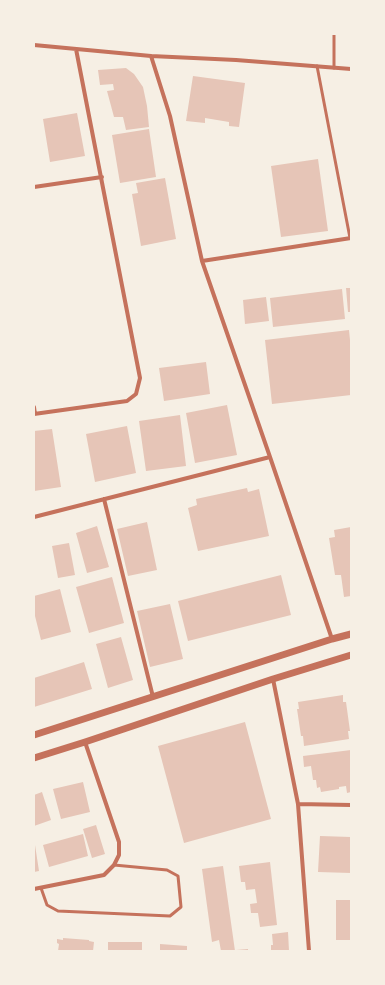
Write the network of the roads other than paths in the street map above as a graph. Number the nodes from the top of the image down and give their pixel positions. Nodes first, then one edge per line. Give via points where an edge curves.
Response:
1 (334, 34) edge
2 (34, 45) edge
3 (76, 49) junction
4 (151, 56) junction
5 (317, 66) junction
6 (334, 68) junction
7 (351, 69) edge
8 (102, 177) junction
9 (34, 187) edge
10 (350, 238) edge
11 (202, 261) junction
12 (34, 407) edge
13 (34, 414) edge
14 (270, 457) junction
15 (104, 499) junction
16 (34, 517) edge
17 (351, 634) edge
18 (332, 639) junction
19 (351, 655) edge
20 (273, 679) junction
21 (153, 697) junction
22 (34, 736) edge
23 (85, 742) junction
24 (34, 758) edge
25 (298, 804) junction
26 (351, 805) edge
27 (114, 865) junction
28 (41, 888) junction
29 (34, 889) edge
30 (309, 951) edge

1 - 6 lane
2 - 3 street
3 - 4 street
3 - 8 street
4 - 5 street
4 - 11 street via 170,116
5 - 6 street
5 - 10 lane
6 - 7 street
8 - 9 street
8 - 13 street via 140,378 136,394 127,401
10 - 11 street
11 - 14 street
12 - 13 street
14 - 15 street
14 - 18 street
15 - 16 street
15 - 21 street
17 - 18 street
18 - 21 street
19 - 20 street
20 - 23 street
20 - 25 street
21 - 22 street
23 - 24 street
23 - 27 street via 119,842 119,855
25 - 26 street
25 - 30 street
27 - 28 street via 104,874
27 - 28 lane via 167,870 178,876 181,907 170,916 58,911 47,905
28 - 29 street

